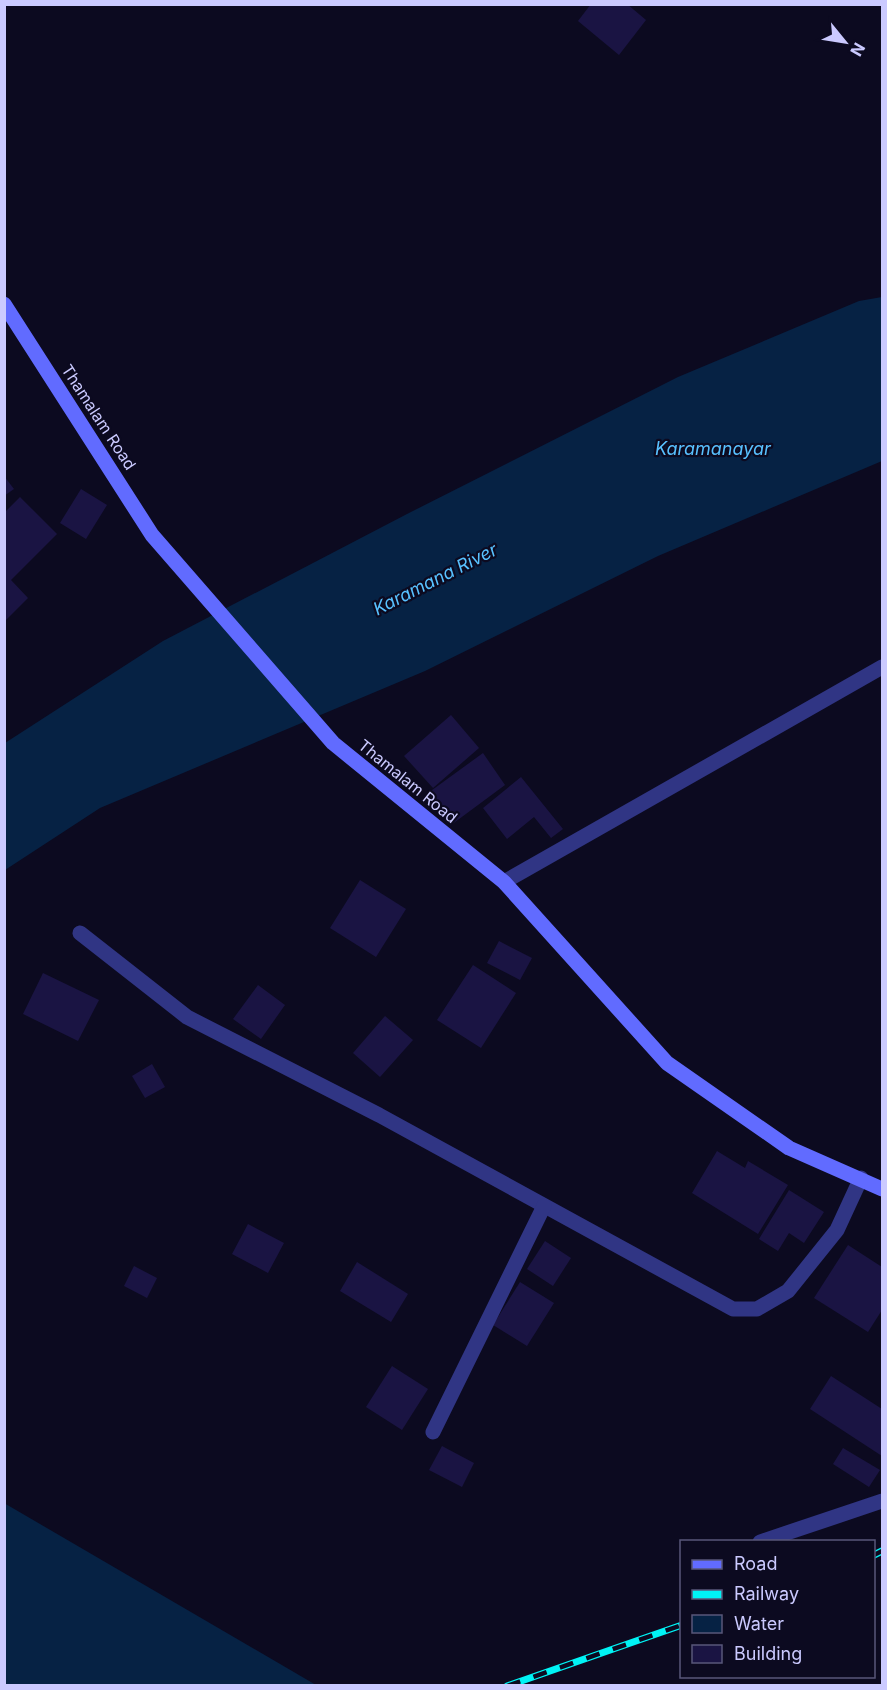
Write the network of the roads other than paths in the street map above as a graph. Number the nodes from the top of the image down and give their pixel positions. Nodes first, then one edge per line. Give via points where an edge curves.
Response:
1 (4, 304) edge
2 (882, 667) edge
3 (504, 882) junction
4 (80, 933) dead end
5 (861, 1178) junction
6 (882, 1189) edge
7 (544, 1206) junction
8 (433, 1432) dead end
9 (882, 1501) edge
10 (766, 1540) edge

1 - 3 street, Thamalam Road via 152,535 333,743
2 - 3 street
3 - 5 street, Thamalam Road via 667,1063 789,1148
4 - 7 street via 187,1017
5 - 6 street, Thamalam Road
5 - 7 street via 837,1230 788,1291 757,1310 733,1309
7 - 8 street
9 - 10 street

